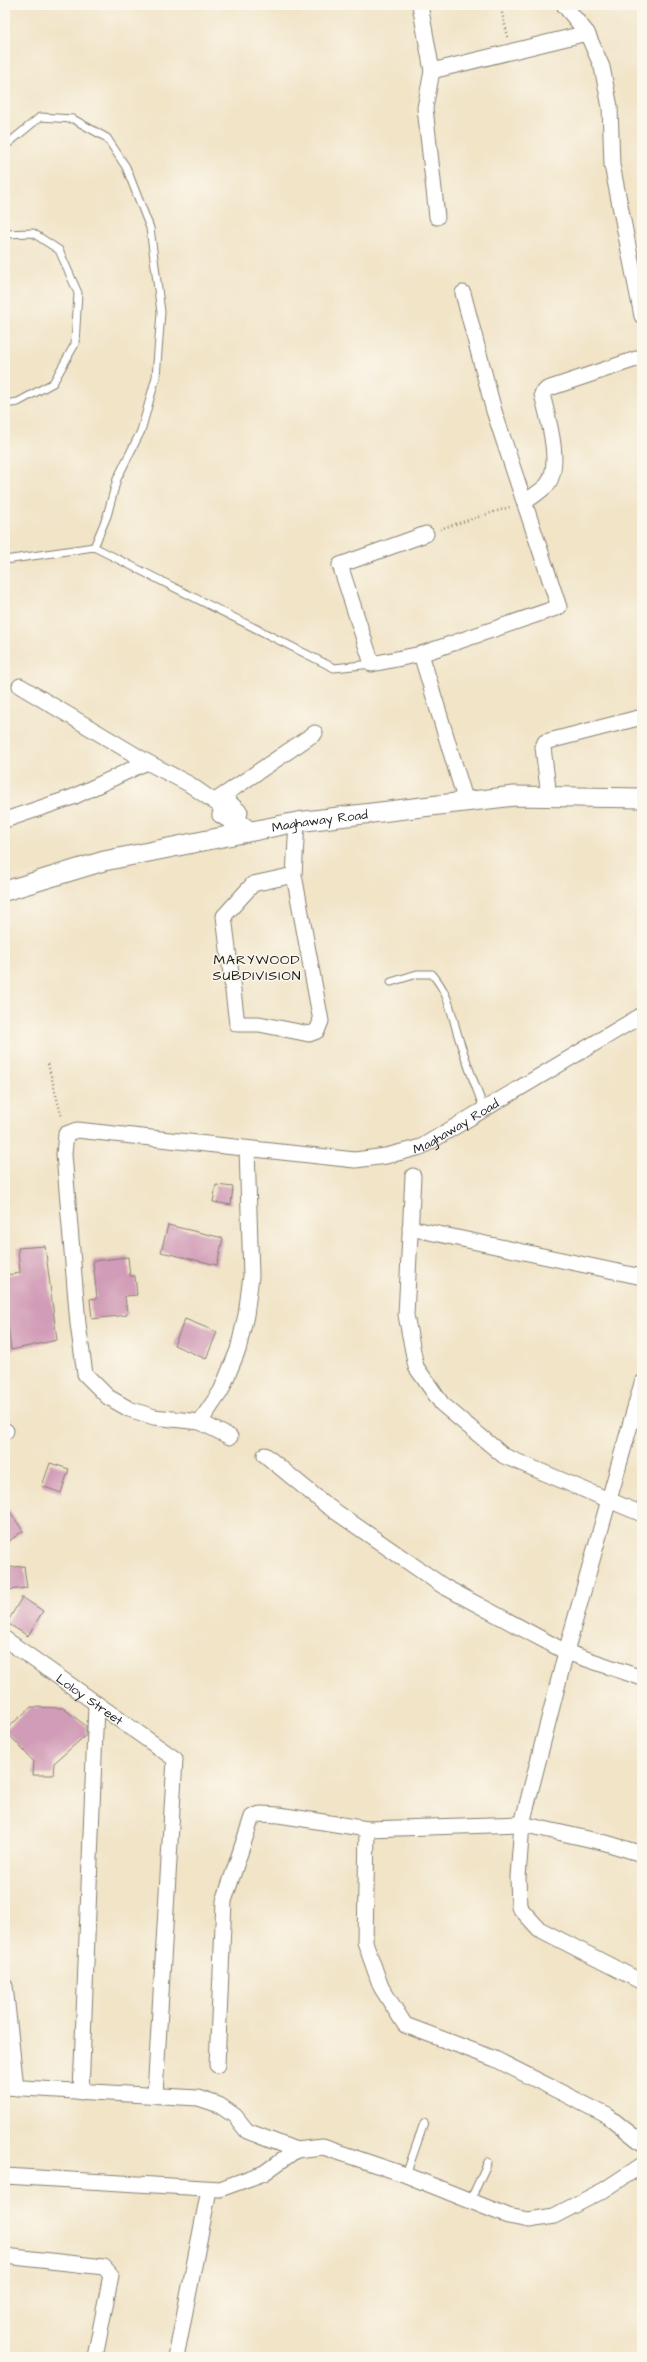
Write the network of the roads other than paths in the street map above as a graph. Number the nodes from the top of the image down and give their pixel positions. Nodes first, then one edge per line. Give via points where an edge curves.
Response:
1 (420, 5) edge
2 (564, 5) edge
3 (587, 33) junction
4 (432, 71) junction
5 (5, 146) edge
6 (437, 217) dead end
7 (5, 234) edge
8 (463, 293) dead end
9 (642, 316) edge
10 (642, 357) edge
11 (5, 404) edge
12 (525, 502) junction
13 (426, 534) road end
14 (94, 547) junction
15 (5, 560) edge
16 (421, 654) junction
17 (372, 664) junction
18 (20, 686) dead end
19 (642, 717) edge
20 (315, 733) dead end
21 (147, 762) junction
22 (549, 797) junction
23 (642, 798) edge
24 (466, 802) junction
25 (219, 804) junction
26 (5, 820) edge
27 (297, 822) junction
28 (244, 825) junction
29 (294, 875) junction
30 (5, 891) edge
31 (391, 982) dead end
32 (642, 1015) edge
33 (484, 1109) junction
34 (247, 1149) junction
35 (413, 1176) dead end
36 (410, 1228) junction
37 (642, 1277) edge
38 (642, 1383) edge
39 (200, 1422) junction
40 (230, 1437) dead end
41 (265, 1455) dead end
42 (610, 1502) junction
43 (642, 1514) edge
44 (5, 1639) edge
45 (566, 1652) junction
46 (642, 1678) edge
47 (96, 1705) junction
48 (522, 1824) junction
49 (367, 1829) junction
50 (642, 1854) edge
51 (642, 1982) edge
52 (5, 1986) edge
53 (217, 2065) dead end
54 (10, 2087) edge
55 (81, 2092) junction
56 (154, 2094) junction
57 (424, 2123) dead end
58 (642, 2143) edge
59 (296, 2150) junction
60 (488, 2162) dead end
61 (642, 2165) edge
62 (406, 2174) junction
63 (5, 2176) edge
64 (209, 2190) junction
65 (470, 2201) junction
66 (5, 2256) edge
67 (95, 2357) edge
68 (176, 2357) edge

1 - 4 street
2 - 3 street
3 - 4 street
3 - 9 street via 602,67 606,86 610,107 612,165
4 - 6 street via 425,108
5 - 14 lane via 40,117 73,119 107,138 126,166 150,228 161,312 156,377 141,432 117,479 107,516
7 - 11 lane via 33,233 59,250 78,293 75,344 53,384 18,402
8 - 12 street via 494,411
10 - 12 street via 547,389 542,394 554,448 552,469 547,485
12 - 16 street via 559,607
13 - 17 street via 340,565
14 - 15 lane
14 - 17 lane via 334,668
16 - 17 street
16 - 24 street
18 - 21 street
19 - 22 street via 544,742 542,747
20 - 25 street
21 - 25 street
21 - 26 street via 73,797
22 - 23 street, Maghaway Road
22 - 24 street, Maghaway Road via 514,796
24 - 27 street, Maghaway Road
25 - 28 street via 220,815 231,822
27 - 28 street, Maghaway Road
27 - 29 street
28 - 30 street, Maghaway Road via 104,861
29 - 29 street via 321,1021 317,1031 309,1034 259,1024 237,1024 224,916 253,884
31 - 33 lane via 416,974 432,974 441,985 449,999 460,1041
32 - 33 street, Maghaway Road
33 - 34 street, Maghaway Road via 421,1147 386,1156 355,1160
34 - 39 street via 251,1276 246,1315 238,1350 221,1391
34 - 39 street, Maghaway Road via 77,1130 66,1134 64,1154 76,1309 85,1374 108,1397 129,1409 154,1417
35 - 36 street
36 - 37 street
36 - 42 street via 406,1315 416,1367 442,1404 504,1456
38 - 42 street
39 - 40 street
41 - 45 street via 326,1505 443,1586
42 - 43 street
42 - 45 street
44 - 47 street, Loloy Street
45 - 46 street
45 - 48 street
47 - 55 street
47 - 56 street, Loloy Street via 175,1759
48 - 49 street
48 - 50 street via 606,1842
48 - 51 street via 518,1877 520,1907 539,1929
49 - 53 street via 279,1815 260,1814 252,1817 224,1901
49 - 58 street via 365,1942 381,1987 405,2025 495,2060 594,2109 608,2116
52 - 54 street
54 - 55 street
55 - 56 street
56 - 59 street via 198,2098 219,2105 235,2116 247,2131
57 - 62 lane
59 - 62 street via 323,2147
59 - 64 street via 264,2173 220,2189
60 - 65 lane
61 - 65 street via 604,2190 554,2216 529,2220 508,2216
62 - 65 street
63 - 64 street
64 - 68 street
66 - 67 street via 104,2266 109,2270 111,2275

